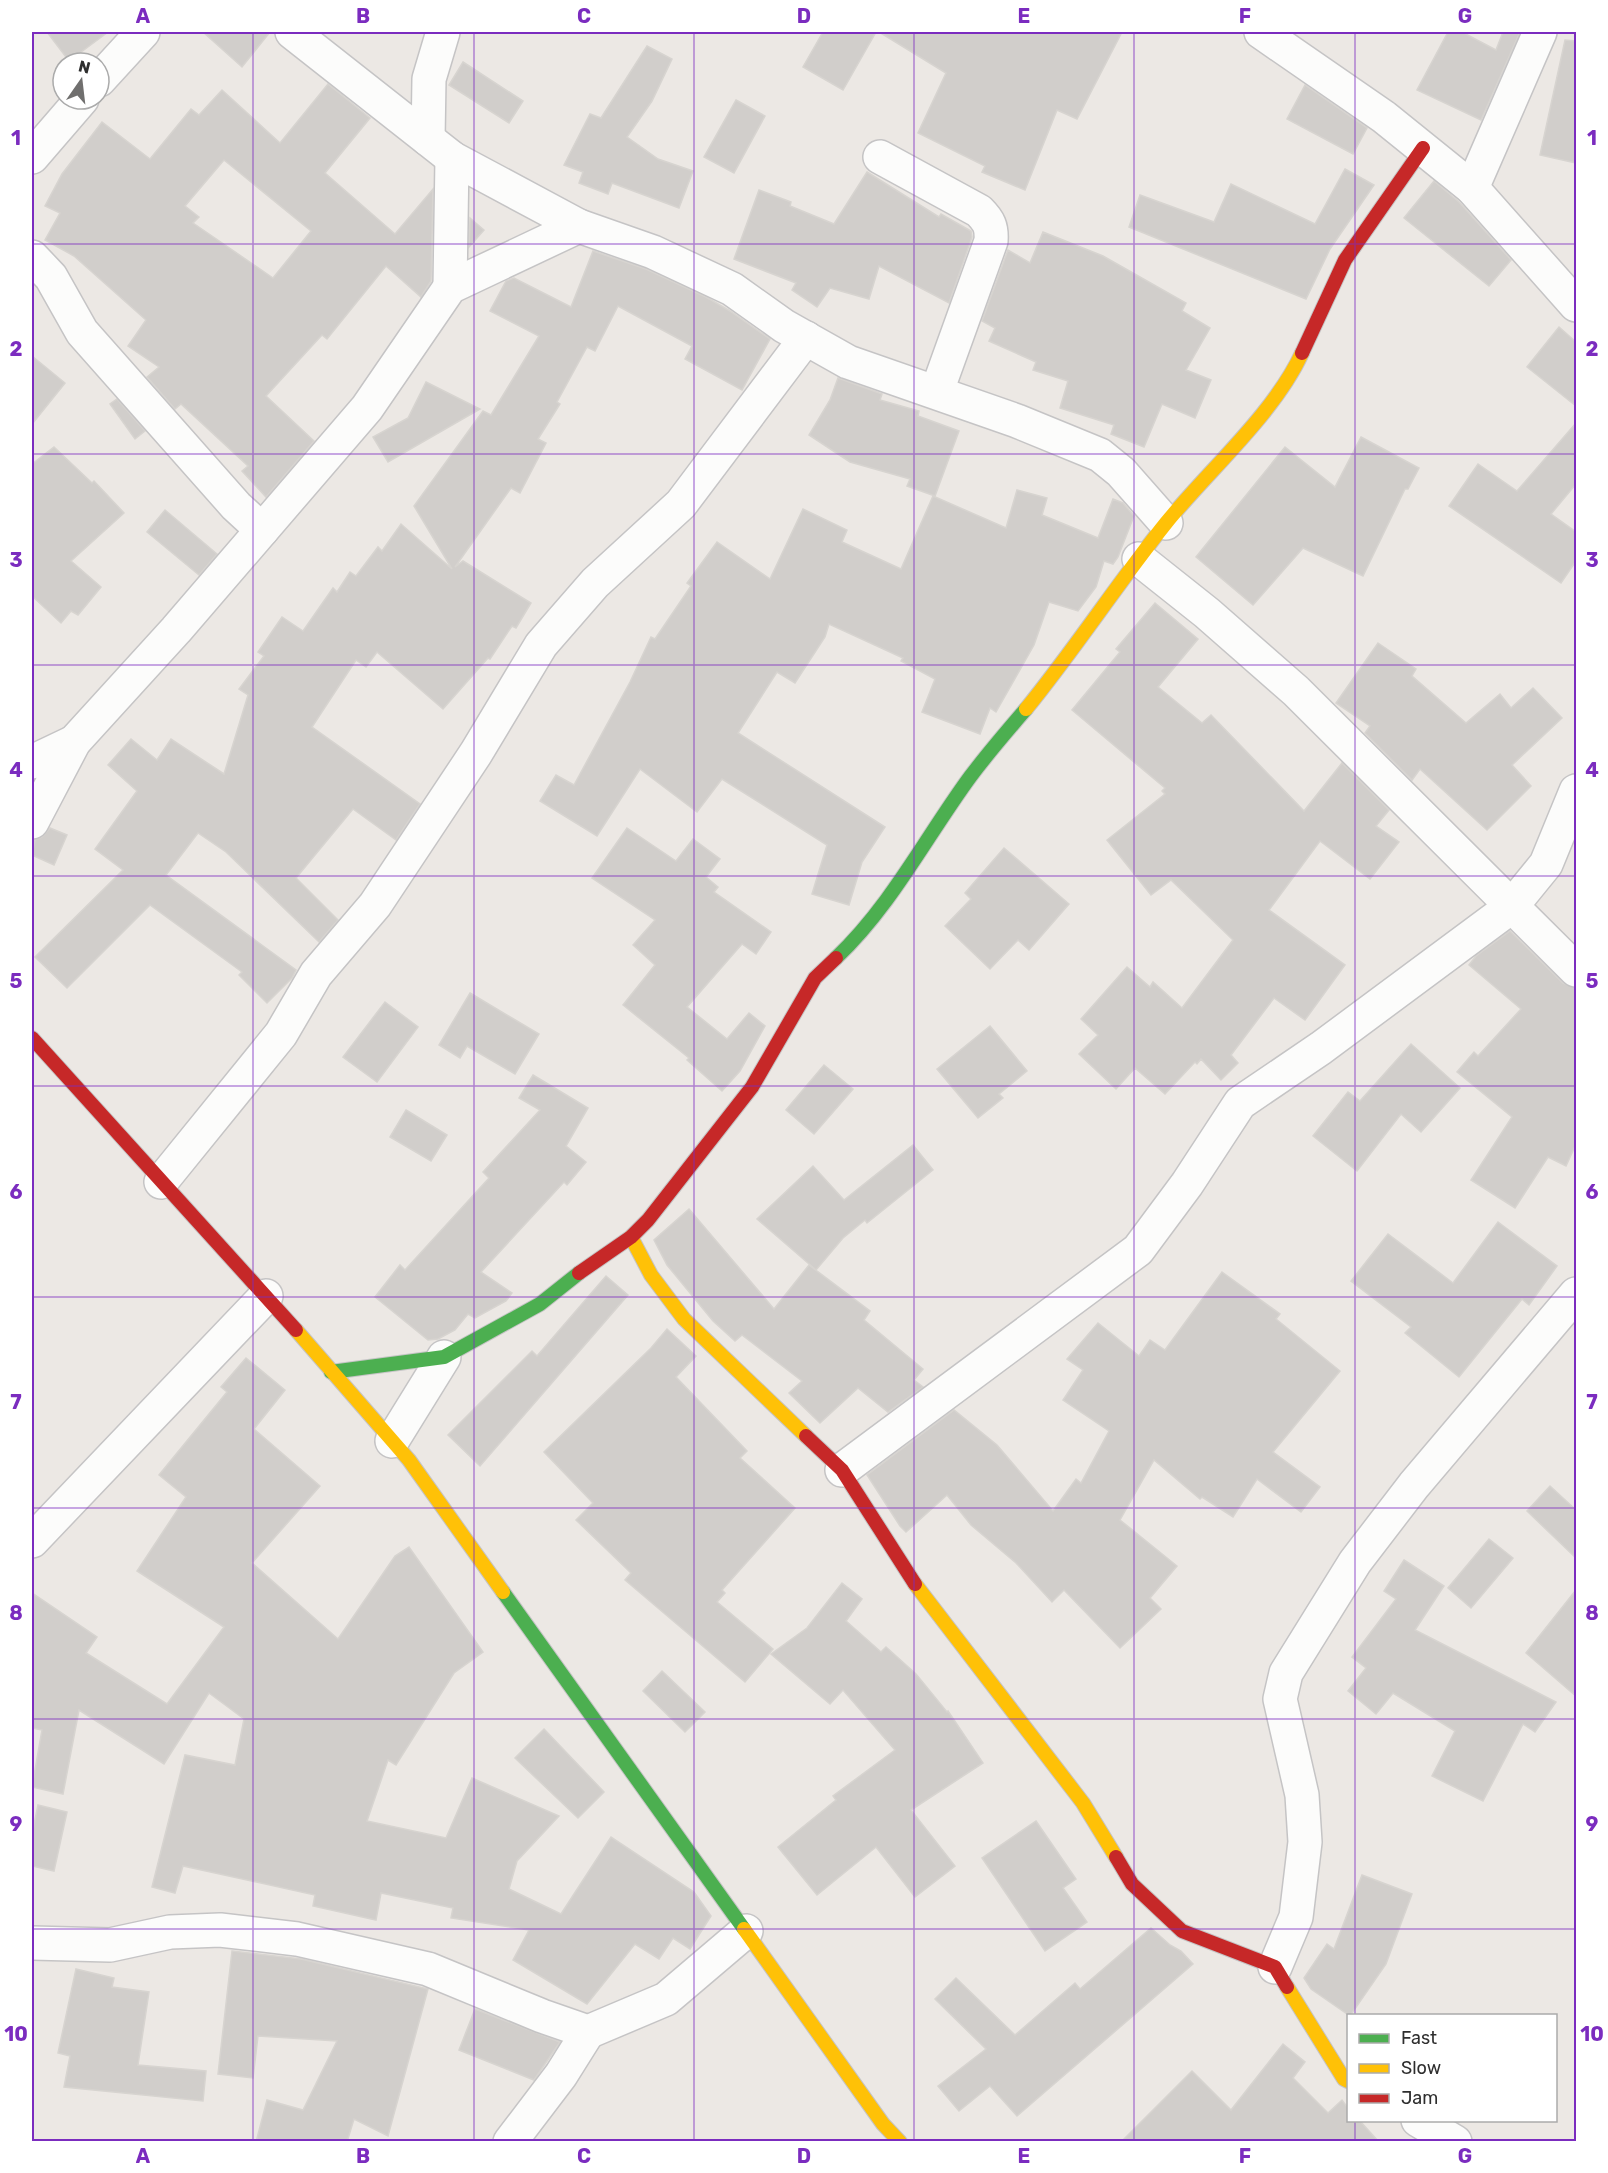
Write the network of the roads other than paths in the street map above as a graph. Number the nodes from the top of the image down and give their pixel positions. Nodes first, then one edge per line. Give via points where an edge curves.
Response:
1 (143, 32) edge
2 (292, 32) edge
3 (443, 32) edge
4 (1261, 32) edge
5 (1540, 32) edge
6 (111, 67) edge
7 (72, 111) edge
8 (1423, 148) junction
9 (440, 149) junction
10 (32, 157) edge
11 (880, 157) dead end
12 (1472, 188) junction
13 (579, 226) junction
14 (32, 257) edge
15 (450, 287) junction
16 (1576, 305) edge
17 (806, 338) junction
18 (936, 392) junction
19 (1166, 523) junction
20 (262, 530) junction
21 (1139, 559) junction
22 (74, 742) junction
23 (32, 762) edge
24 (1576, 791) edge
25 (32, 822) edge
26 (1511, 907) junction
27 (1576, 970) edge
28 (32, 1038) edge
29 (161, 1182) junction
30 (631, 1237) junction
31 (1576, 1294) edge
32 (266, 1296) junction
33 (444, 1357) junction
34 (332, 1372) junction
35 (392, 1441) junction
36 (842, 1470) junction
37 (32, 1541) edge
38 (746, 1931) junction
39 (32, 1944) edge
40 (1275, 1967) junction
41 (588, 2032) junction
42 (1347, 2080) edge
43 (1420, 2122) edge
44 (510, 2142) edge
45 (900, 2142) edge
46 (1455, 2142) edge

1 - 6 street
2 - 9 street
3 - 9 street via 429,79
4 - 8 street
5 - 12 street
7 - 10 street
8 - 12 street
8 - 19 street via 1345,260 1292,374
9 - 13 street
9 - 15 street
11 - 18 street via 979,211 992,230
12 - 16 street
13 - 15 street
13 - 17 street via 653,252 732,289
14 - 20 street via 51,277 82,332
15 - 20 street via 368,408
17 - 18 street via 848,362
17 - 29 street via 681,504 595,583 541,645 476,753 375,905 316,974 280,1034
18 - 19 street via 1100,455 1121,472
19 - 21 street
20 - 22 street
21 - 26 street via 1296,691
21 - 30 street via 1063,663 970,777 909,869 849,946 815,978 735,1111
22 - 23 street
22 - 25 street
24 - 26 street via 1546,864
26 - 27 street
26 - 36 street via 1240,1103 1138,1250
28 - 29 street
29 - 32 street
30 - 33 street via 596,1258 540,1304
30 - 36 street via 651,1275 684,1319
31 - 40 street via 1414,1485 1355,1562 1286,1673 1280,1699 1302,1795 1305,1842 1296,1917
32 - 34 street
32 - 37 street
33 - 34 street
33 - 35 street
34 - 35 street
35 - 38 street
36 - 40 street via 923,1596 1083,1803 1132,1884 1182,1931
38 - 41 street via 666,1999
38 - 45 street via 883,2124
39 - 41 street via 110,1945 170,1932 220,1930 297,1939 428,1969
40 - 42 street
41 - 44 street
43 - 46 street

